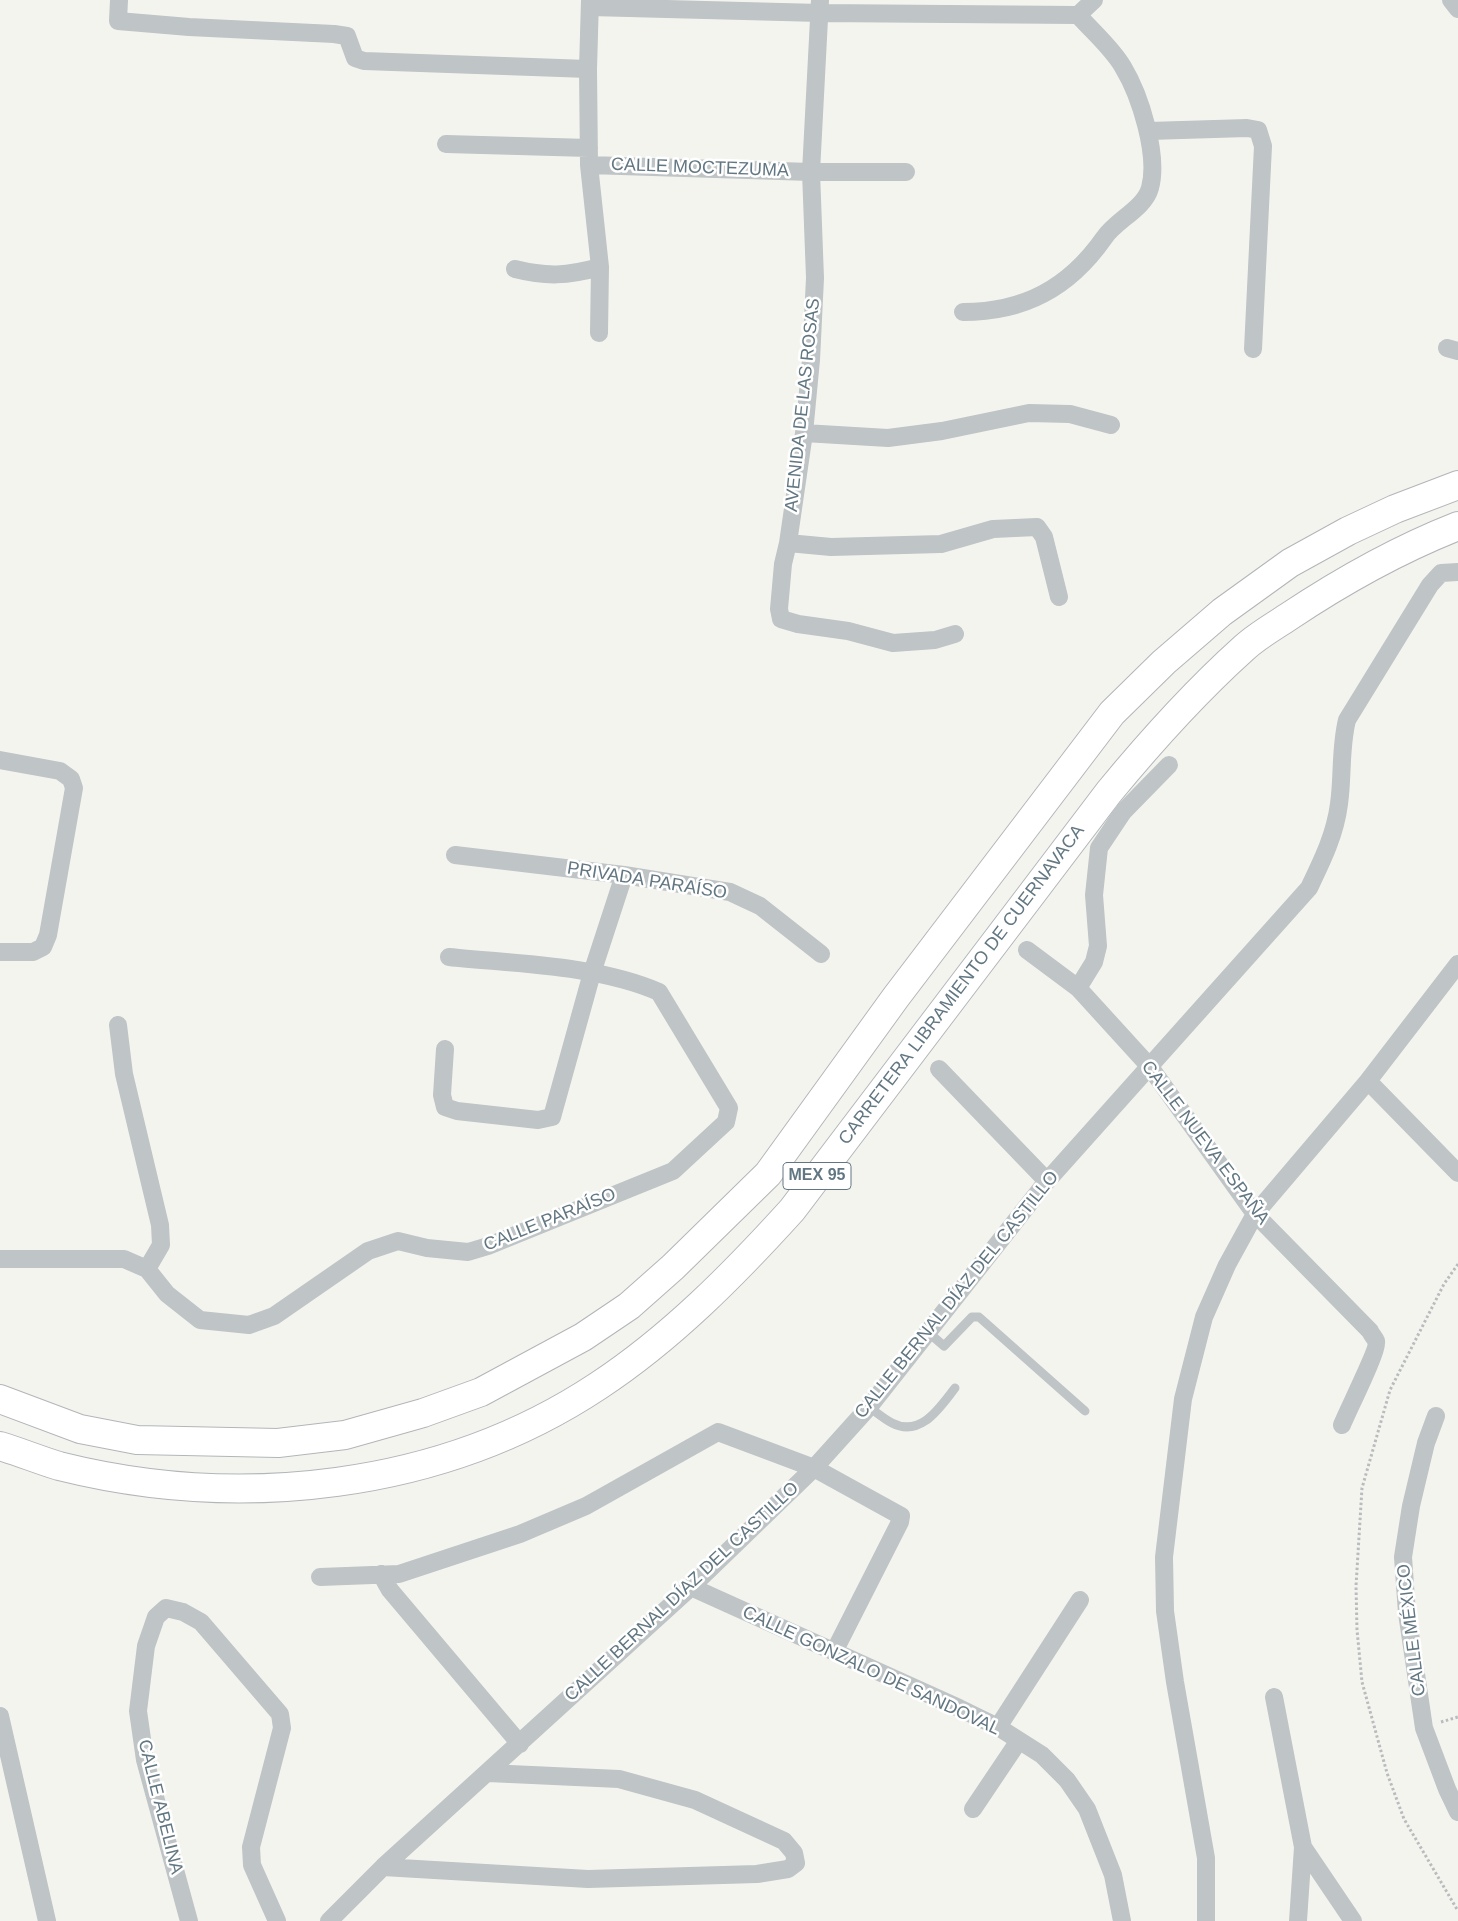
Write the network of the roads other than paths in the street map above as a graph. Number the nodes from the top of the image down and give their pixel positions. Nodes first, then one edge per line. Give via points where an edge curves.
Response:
1 (119, 0) edge
2 (1094, 0) edge
3 (1451, 0) edge
4 (590, 4) edge
5 (820, 6) edge
6 (997, 7) edge
7 (1458, 9) edge
8 (1078, 15) junction
9 (588, 69) junction
10 (1149, 131) junction
11 (446, 144) dead end
12 (589, 156) junction
13 (811, 172) junction
14 (906, 172) dead end
15 (600, 268) junction
16 (515, 269) dead end
17 (963, 312) dead end
18 (598, 333) dead end
19 (1253, 349) dead end
20 (1111, 425) dead end
21 (804, 433) junction
22 (1458, 485) edge
23 (1458, 526) edge
24 (788, 543) junction
25 (1449, 572) edge
26 (1059, 597) dead end
27 (955, 634) dead end
28 (0, 760) edge
29 (1169, 765) dead end
30 (455, 855) dead end
31 (624, 875) junction
32 (1027, 950) dead end
33 (0, 953) edge
34 (821, 954) dead end
35 (448, 957) dead end
36 (1458, 964) edge
37 (592, 973) junction
38 (1078, 988) junction
39 (118, 1025) dead end
40 (445, 1049) dead end
41 (1150, 1067) junction
42 (939, 1069) dead end
43 (1368, 1081) junction
44 (1458, 1173) edge
45 (1047, 1181) junction
46 (1255, 1214) junction
47 (0, 1259) edge
48 (147, 1269) junction
49 (929, 1333) junction
50 (955, 1388) dead end
51 (0, 1400) edge
52 (869, 1407) junction
53 (1085, 1411) dead end
54 (1436, 1416) dead end
55 (1342, 1425) dead end
56 (0, 1446) edge
57 (814, 1468) junction
58 (381, 1574) junction
59 (320, 1576) dead end
60 (691, 1588) junction
61 (1080, 1600) dead end
62 (834, 1652) junction
63 (1274, 1697) dead end
64 (0, 1716) edge
65 (998, 1727) junction
66 (1018, 1742) junction
67 (520, 1744) junction
68 (488, 1773) junction
69 (973, 1809) dead end
70 (1458, 1812) edge
71 (1303, 1847) junction
72 (383, 1867) junction
73 (47, 1921) edge
74 (189, 1921) edge
75 (278, 1921) edge
76 (329, 1921) edge
77 (1122, 1921) edge
78 (1206, 1921) edge
79 (1298, 1921) edge
80 (1353, 1921) edge

1 - 9 street via 118,21 347,36 355,58 364,61
2 - 8 street
3 - 7 street
4 - 5 street
4 - 9 street
5 - 6 street
5 - 13 street, AVENIDA DE LAS ROSAS
6 - 8 street
8 - 10 street via 1123,67
9 - 12 street
10 - 17 street via 1150,188 1139,205 1110,230 1092,256 1067,280 1031,300 991,312
10 - 19 street via 1258,130 1263,146
11 - 12 street, CALLE MOCTEZUMA
12 - 13 street, CALLE MOCTEZUMA
12 - 15 street
13 - 14 street, CALLE MOCTEZUMA
13 - 21 street, AVENIDA DE LAS ROSAS via 816,278
15 - 16 street via 570,275 539,275
15 - 18 street
20 - 21 street via 1070,414 1029,413 942,431 888,438
21 - 24 street, AVENIDA DE LAS ROSAS
22 - 51 highway, MEX 95 via 1363,523 1290,563 1222,612 1118,706 896,997 768,1174 629,1306 583,1337 481,1392 423,1413 345,1435 278,1443 136,1440 80,1428
23 - 56 highway, CARRETERA LIBRAMIENTO DE CUERNAVACA / MEX 95 via 1407,546 1312,601 1245,646 1204,686 1109,792 792,1210 738,1270 655,1343 598,1386 494,1440 432,1462 367,1478 294,1487 213,1488 131,1480 58,1465
24 - 26 street via 831,547 941,544 993,530 1037,527 1044,537
24 - 27 street, AVENIDA DE LAS ROSAS via 780,591 781,619 893,643 936,640
25 - 41 street, CALLE BERNAL DÍAZ DEL CASTILLO via 1430,585 1347,720 1342,739 1339,805 1328,850 1309,888
28 - 33 street via 60,772 72,779 74,788 48,935 43,947 33,952
29 - 38 street via 1123,812 1099,848 1094,896 1098,946 1094,962
30 - 31 street, PRIVADA PARAÍSO
31 - 34 street, PRIVADA PARAÍSO via 730,892 760,906
31 - 37 street
32 - 38 street, CALLE NUEVA ESPAÑA
35 - 37 street, CALLE PARAÍSO
36 - 43 street
37 - 40 street via 552,1117 538,1120 456,1111 445,1106 442,1095
37 - 48 street, CALLE PARAÍSO via 660,992 729,1108 726,1122 672,1171 468,1252 398,1242 368,1250 274,1316 249,1326 200,1320 167,1294
38 - 41 street, CALLE NUEVA ESPAÑA
39 - 48 street via 124,1074 160,1225 161,1245
41 - 45 street, CALLE BERNAL DÍAZ DEL CASTILLO
41 - 46 street, CALLE NUEVA ESPAÑA
42 - 45 street
43 - 44 street
43 - 46 street
45 - 49 street, CALLE BERNAL DÍAZ DEL CASTILLO
46 - 55 street, CALLE NUEVA ESPAÑA via 1377,1341 1376,1352 1356,1389
46 - 78 street via 1204,1317 1183,1400 1164,1557 1165,1611 1206,1858
47 - 48 street, CALLE PARAÍSO via 124,1259
49 - 52 street, CALLE BERNAL DÍAZ DEL CASTILLO
49 - 53 lane via 944,1346 972,1317 979,1317
50 - 52 lane via 921,1424 894,1424
52 - 57 street, CALLE BERNAL DÍAZ DEL CASTILLO
54 - 70 street, CALLE MÉXICO via 1411,1506 1403,1556 1407,1613 1424,1728
57 - 58 street via 718,1432 586,1506 520,1534 399,1574
57 - 60 street, CALLE BERNAL DÍAZ DEL CASTILLO
57 - 62 street via 901,1516
58 - 59 street
58 - 67 street via 390,1590
60 - 62 street, CALLE GONZALO DE SANDOVAL
60 - 67 street, CALLE BERNAL DÍAZ DEL CASTILLO
61 - 65 street
62 - 65 street, CALLE GONZALO DE SANDOVAL
63 - 71 street
64 - 73 street
65 - 66 street, CALLE GONZALO DE SANDOVAL
66 - 69 street
66 - 77 street, CALLE GONZALO DE SANDOVAL via 1042,1756 1067,1780 1087,1809 1113,1875
67 - 68 street, CALLE BERNAL DÍAZ DEL CASTILLO
68 - 72 street, CALLE BERNAL DÍAZ DEL CASTILLO
68 - 72 street via 619,1779 685,1798 784,1841 794,1853 796,1863 788,1870 757,1874 588,1879
71 - 79 street
71 - 80 street
72 - 76 street, CALLE BERNAL DÍAZ DEL CASTILLO
74 - 75 street, CALLE ABELINA via 144,1760 138,1710 146,1646 156,1617 166,1608 183,1612 201,1622 280,1714 282,1728 251,1847 252,1865

